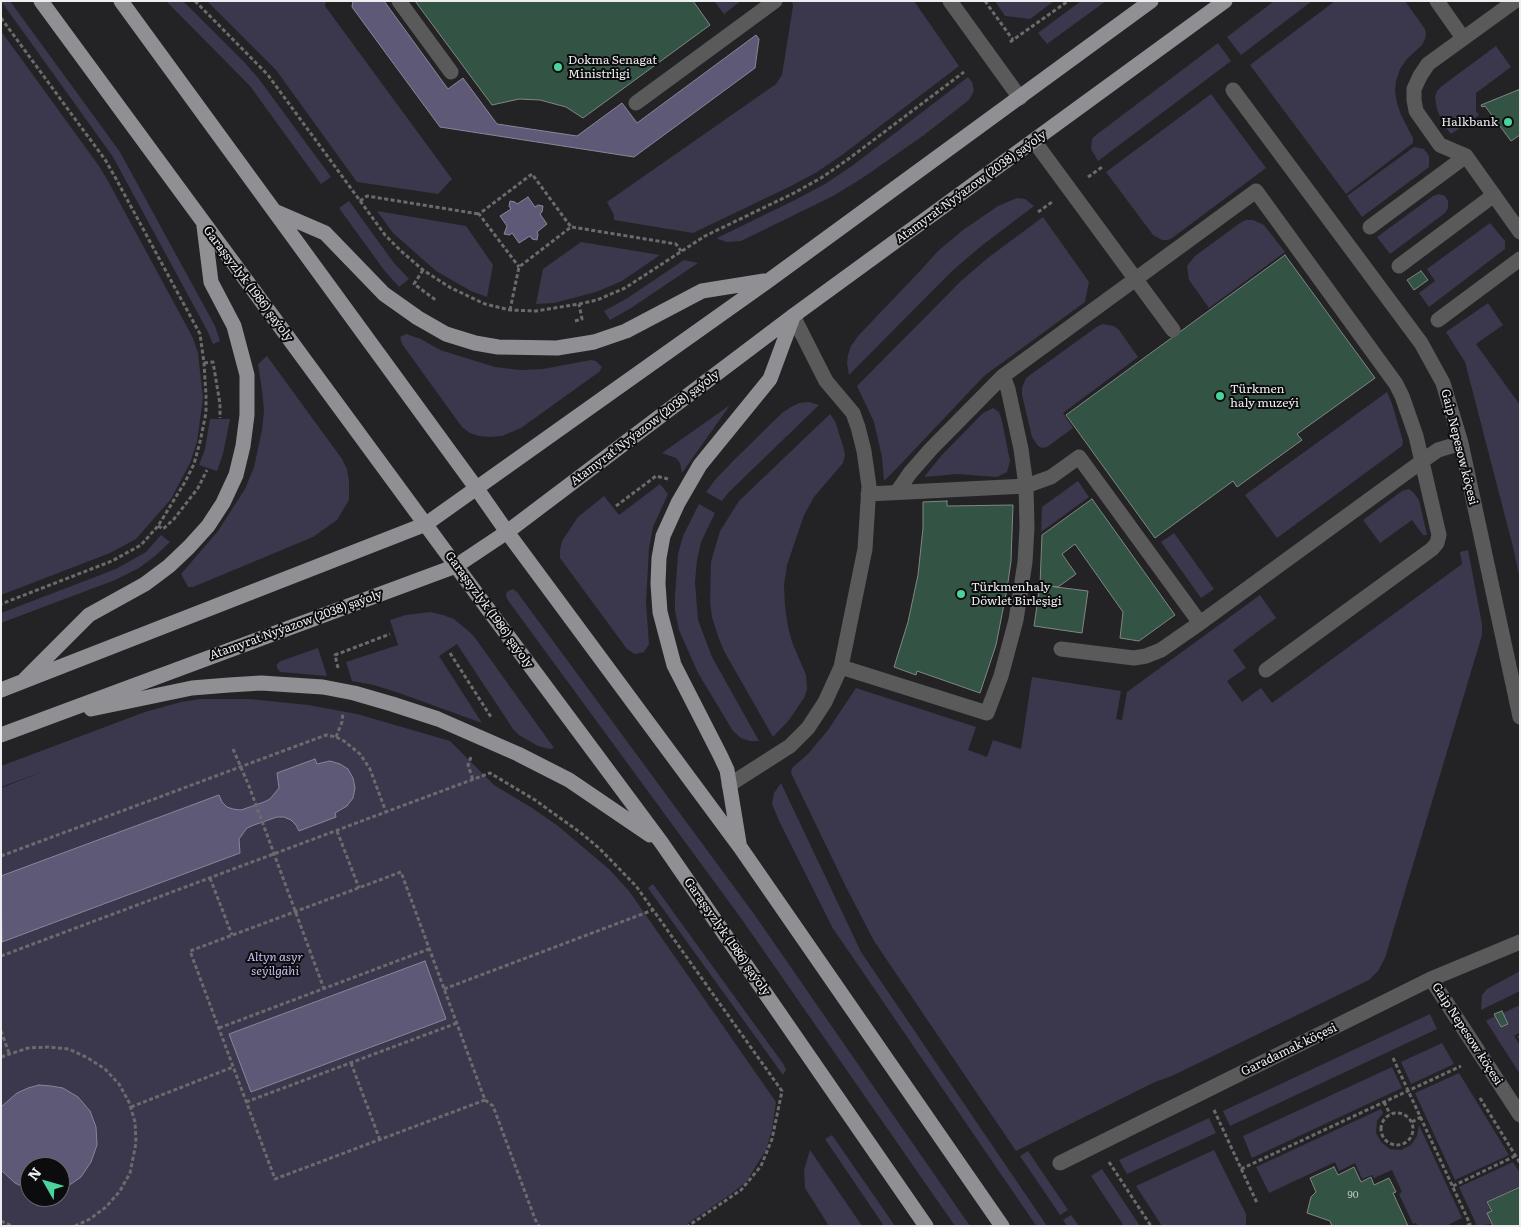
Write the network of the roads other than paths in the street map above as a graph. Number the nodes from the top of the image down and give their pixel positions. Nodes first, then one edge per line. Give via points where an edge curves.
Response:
1 (41, 1) edge
2 (121, 1) edge
3 (399, 1) edge
4 (775, 1) edge
5 (950, 1) edge
6 (1151, 1) edge
7 (1225, 1) edge
8 (1437, 1) edge
9 (1515, 1) edge
10 (1463, 38) junction
11 (451, 72) dead end
12 (1234, 90) dead end
13 (1020, 98) junction
14 (636, 103) dead end
15 (1034, 141) junction
16 (1466, 156) junction
17 (1494, 195) junction
18 (274, 211) junction
19 (204, 224) junction
20 (1370, 227) dead end
21 (1520, 232) edge
22 (1520, 259) edge
23 (1398, 266) dead end
24 (1136, 280) junction
25 (768, 281) junction
26 (794, 316) junction
27 (1438, 320) dead end
28 (1172, 330) dead end
29 (1003, 376) junction
30 (1461, 443) junction
31 (1422, 461) junction
32 (1026, 486) junction
33 (477, 489) junction
34 (897, 492) junction
35 (868, 494) junction
36 (426, 524) junction
37 (506, 532) junction
38 (456, 566) junction
39 (1200, 623) junction
40 (1061, 649) dead end
41 (841, 667) junction
42 (1266, 670) dead end
43 (21, 683) junction
44 (1, 690) edge
45 (1520, 716) edge
46 (40, 720) junction
47 (1, 735) edge
48 (729, 785) junction
49 (661, 842) junction
50 (740, 847) junction
51 (1520, 942) edge
52 (1431, 979) junction
53 (1520, 1115) edge
54 (1060, 1163) dead end
55 (926, 1226) edge
56 (1002, 1226) edge

1 - 19 main road, Garaşsyzlyk (1986) şaýoly
2 - 18 main road
3 - 11 street
4 - 14 street
5 - 13 street
6 - 13 main road
7 - 15 main road, Atamyrat Nyýazow (2038) şaýoly
8 - 10 street
9 - 10 street
10 - 16 street via 1428,64 1414,90 1414,100 1416,111 1440,144
12 - 30 street, Gaip Nepesow köçesi via 1422,343 1443,383
13 - 25 main road
15 - 24 street
15 - 26 main road, Atamyrat Nyýazow (2038) şaýoly
16 - 17 street
16 - 20 street
17 - 21 street
17 - 23 street
18 - 25 main road via 325,233 384,294 418,318 446,334 498,347 557,348 594,342 626,331 702,291
18 - 33 main road
19 - 36 main road, Garaşsyzlyk (1986) şaýoly
19 - 43 main road via 210,282 234,326 247,375 247,415 236,475 208,526 189,547 145,584 88,615
22 - 27 street
24 - 28 street
24 - 29 street
24 - 31 street via 1256,191 1396,384 1410,413
25 - 33 main road
26 - 35 street via 826,381 853,413 864,450
26 - 37 main road, Atamyrat Nyýazow (2038) şaýoly
26 - 48 main road via 770,379 700,465 678,503 663,536 659,558 660,612 674,665 720,755
29 - 32 street via 1021,449
29 - 34 street via 920,461
30 - 31 street via 1438,450
30 - 45 street, Gaip Nepesow köçesi
31 - 39 street
31 - 42 street via 1439,535 1437,543
32 - 34 street
32 - 39 street via 1051,477 1079,456
32 - 41 street via 1027,528 1021,591 1009,648 987,713
33 - 36 main road
33 - 37 main road
34 - 35 street
35 - 41 street via 866,549
36 - 38 main road, Garaşsyzlyk (1986) şaýoly
36 - 43 main road
37 - 38 main road, Atamyrat Nyýazow (2038) şaýoly
37 - 50 main road
38 - 46 main road, Atamyrat Nyýazow (2038) şaýoly
38 - 49 main road, Garaşsyzlyk (1986) şaýoly
39 - 40 street via 1161,650 1146,656 1134,658
41 - 48 street via 825,702 808,728 775,757
43 - 44 main road
46 - 47 main road, Atamyrat Nyýazow (2038) şaýoly
46 - 49 main road via 192,688 261,683 324,687 438,719 518,754 569,780
48 - 50 main road
49 - 55 main road, Garaşsyzlyk (1986) şaýoly
50 - 56 main road
51 - 52 street, Garadamak köçesi
52 - 53 street, Gaip Nepesow köçesi
52 - 54 street, Garadamak köçesi

